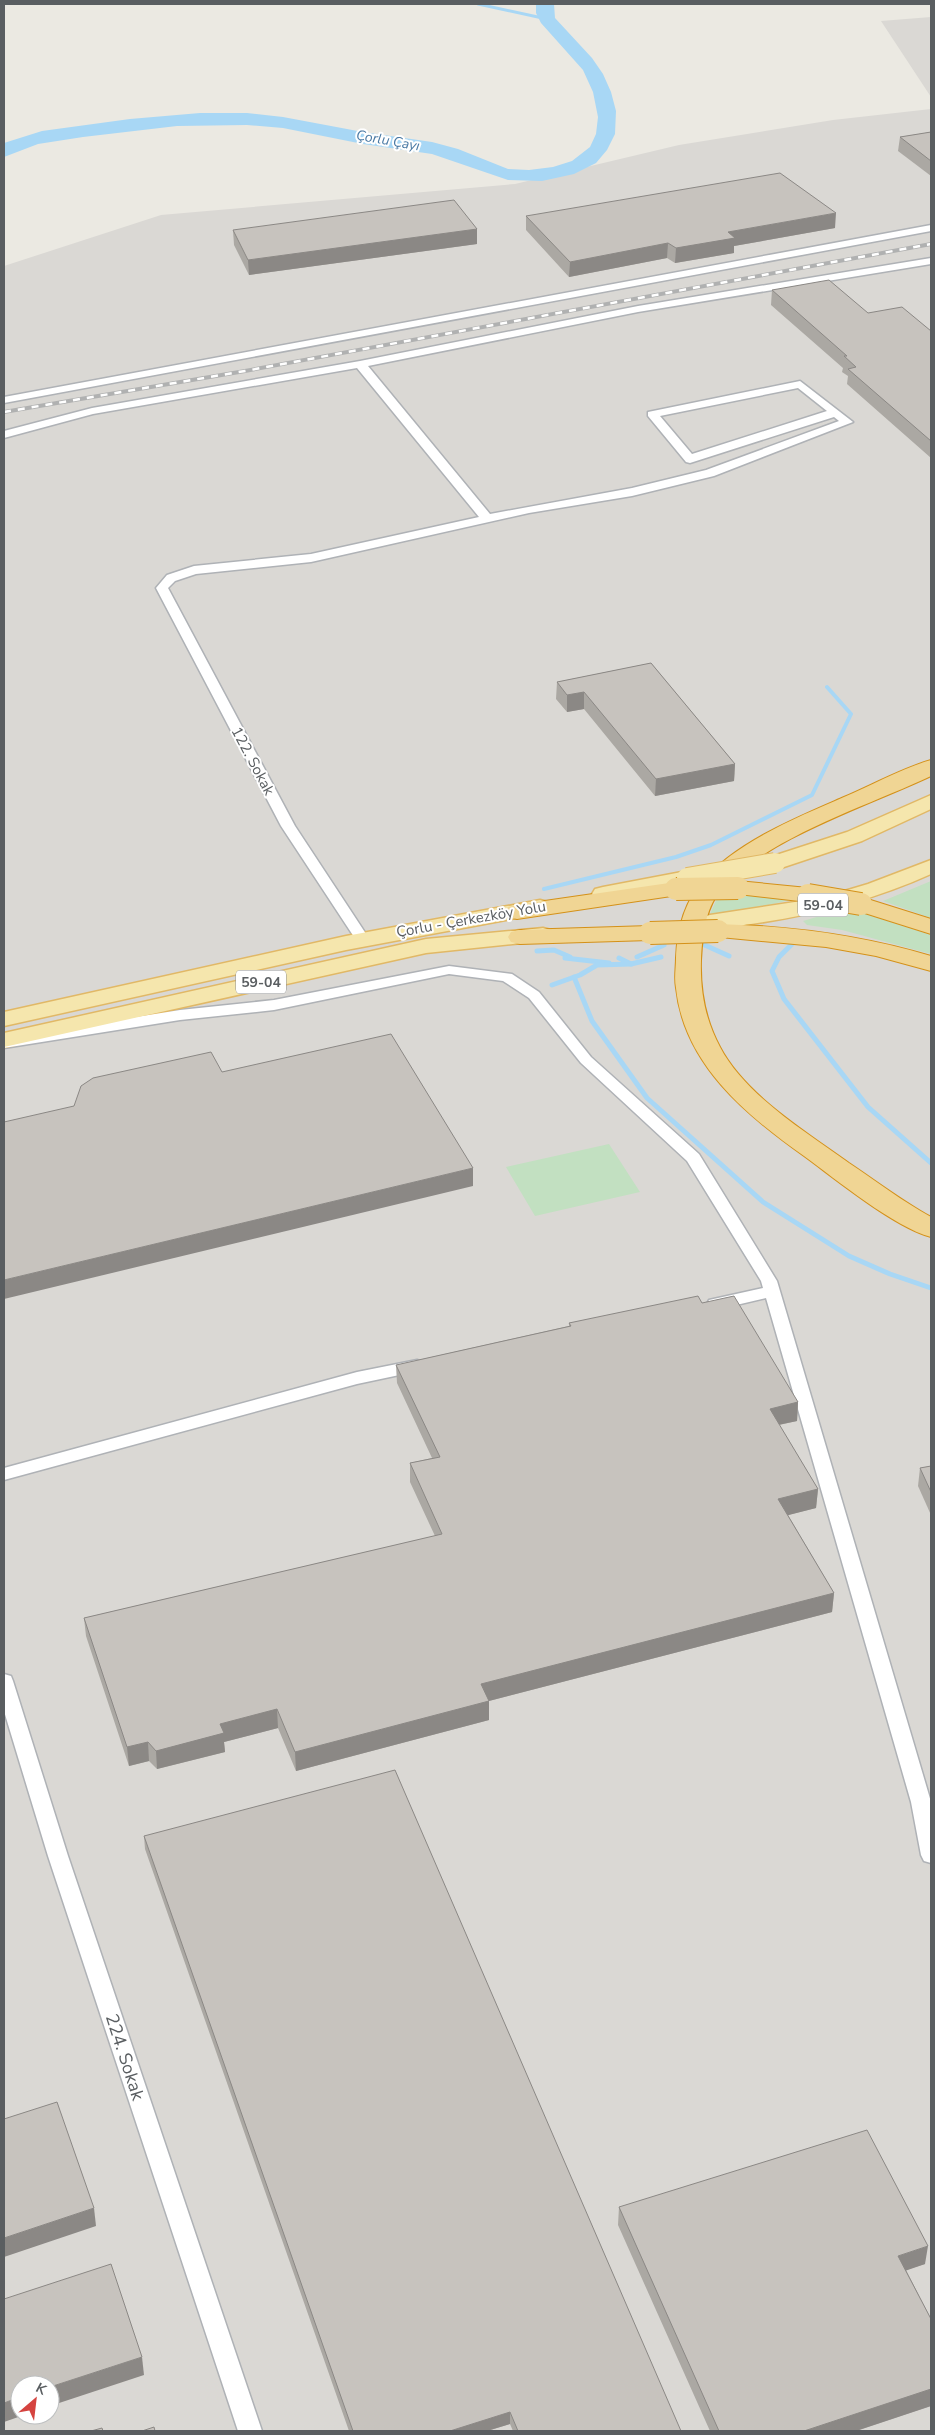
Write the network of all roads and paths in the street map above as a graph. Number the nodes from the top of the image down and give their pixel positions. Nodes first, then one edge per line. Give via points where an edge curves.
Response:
1 (931, 228) edge
2 (931, 260) edge
3 (360, 364) junction
4 (4, 400) edge
5 (834, 412) junction
6 (4, 435) edge
7 (487, 519) junction
8 (931, 767) edge
9 (931, 801) edge
10 (931, 866) edge
11 (682, 884) junction
12 (517, 912) joint
13 (714, 926) junction
14 (931, 927) edge
15 (520, 937) joint
16 (363, 940) junction
17 (931, 964) edge
18 (122, 994) junction
19 (4, 1007) edge
20 (4, 1019) edge
21 (4, 1042) edge
22 (931, 1228) edge
23 (772, 1291) junction
24 (694, 1308) edge
25 (434, 1363) edge
26 (4, 1474) edge
27 (4, 1681) edge
28 (931, 1855) edge
29 (250, 2431) edge

1 - 4 street
2 - 3 street via 638,309
3 - 6 street via 92,411
3 - 7 street
5 - 5 street via 800,384 652,414 690,459
5 - 7 street via 847,422 710,473 632,492
7 - 16 street, 122. Sokak via 312,558 194,570 171,578 162,588 288,826
8 - 22 highway via 772,840 718,879 701,897 692,927 686,974 694,1022 710,1054 736,1089 782,1128
9 - 11 main road, bridge via 887,824 828,848
10 - 13 main road, 59-04 via 864,895
11 - 12 highway
11 - 14 highway, bridge via 808,895 861,904
12 - 16 main road, Çorlu - Çerkezköy Yolu / 59-04
13 - 15 highway, bridge
13 - 17 highway via 834,939
15 - 21 main road, Çorlu - Çerkezköy Yolu / 59-04 via 426,946
16 - 18 main road, Çorlu - Çerkezköy Yolu / 59-04
18 - 19 main road
18 - 20 main road, Çorlu - Çerkezköy Yolu / 59-04
21 - 23 street via 180,1015 274,1005 449,970 507,976 534,995 586,1060 693,1158 769,1281
23 - 24 street
23 - 28 street via 921,1802
25 - 26 street via 357,1378
27 - 29 street, 224. Sokak via 58,1856

